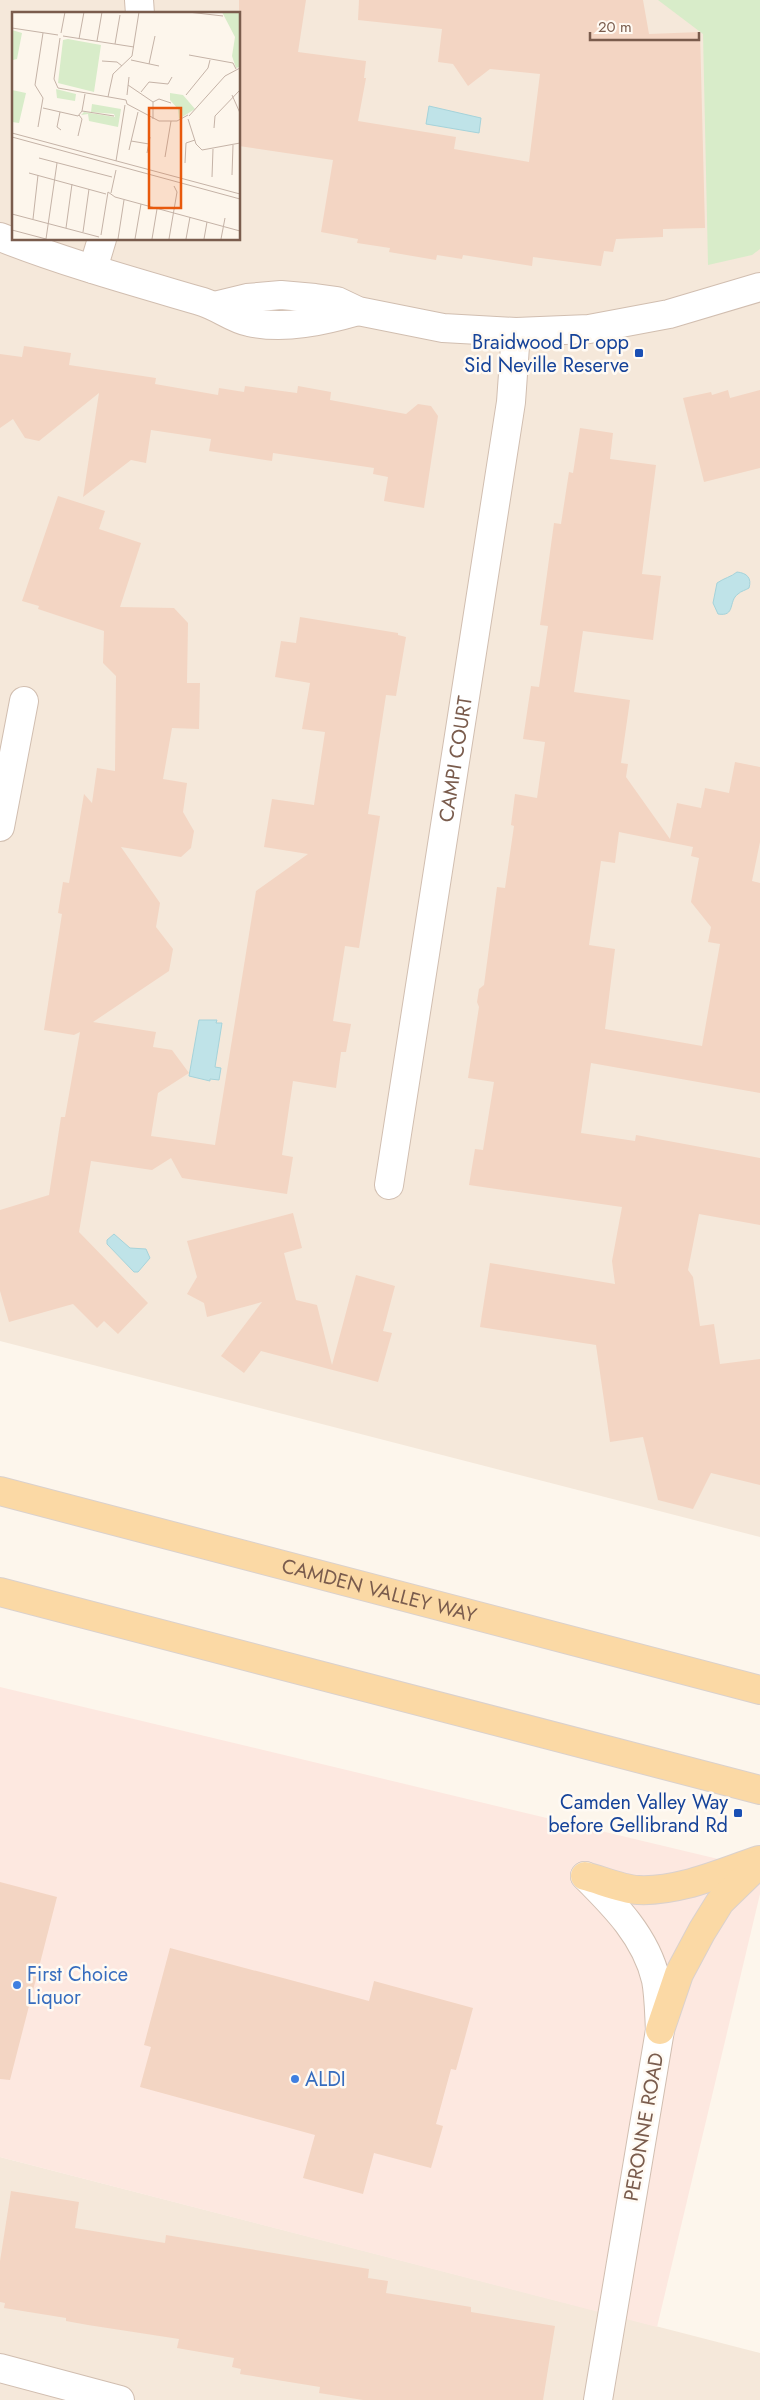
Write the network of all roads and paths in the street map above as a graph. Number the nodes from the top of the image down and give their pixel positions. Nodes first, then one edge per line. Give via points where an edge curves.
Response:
1 (0, 236) edge
2 (102, 240) edge
3 (93, 269) junction
4 (760, 287) edge
5 (516, 332) junction
6 (24, 701) dead end
7 (0, 827) edge
8 (389, 1185) dead end
9 (0, 1491) edge
10 (0, 1592) edge
11 (760, 1690) edge
12 (760, 1790) edge
13 (760, 1859) edge
14 (760, 1863) edge
15 (585, 1876) joint
16 (660, 2030) junction
17 (0, 2368) edge
18 (120, 2400) edge
19 (598, 2400) edge

1 - 3 street
2 - 3 street
3 - 5 street via 214,306 248,322 285,325 322,321 358,311 443,328
4 - 5 street via 669,314 589,329
5 - 8 street, CAMPI COURT via 511,402
6 - 7 street
9 - 11 main road, CAMDEN VALLEY WAY
10 - 12 main road
13 - 15 main road via 670,1888 637,1890
14 - 16 main road via 720,1902 702,1931 679,1974
15 - 16 street, PERONNE ROAD via 610,1901 643,1943 656,1980
16 - 19 street, PERONNE ROAD
17 - 18 street

